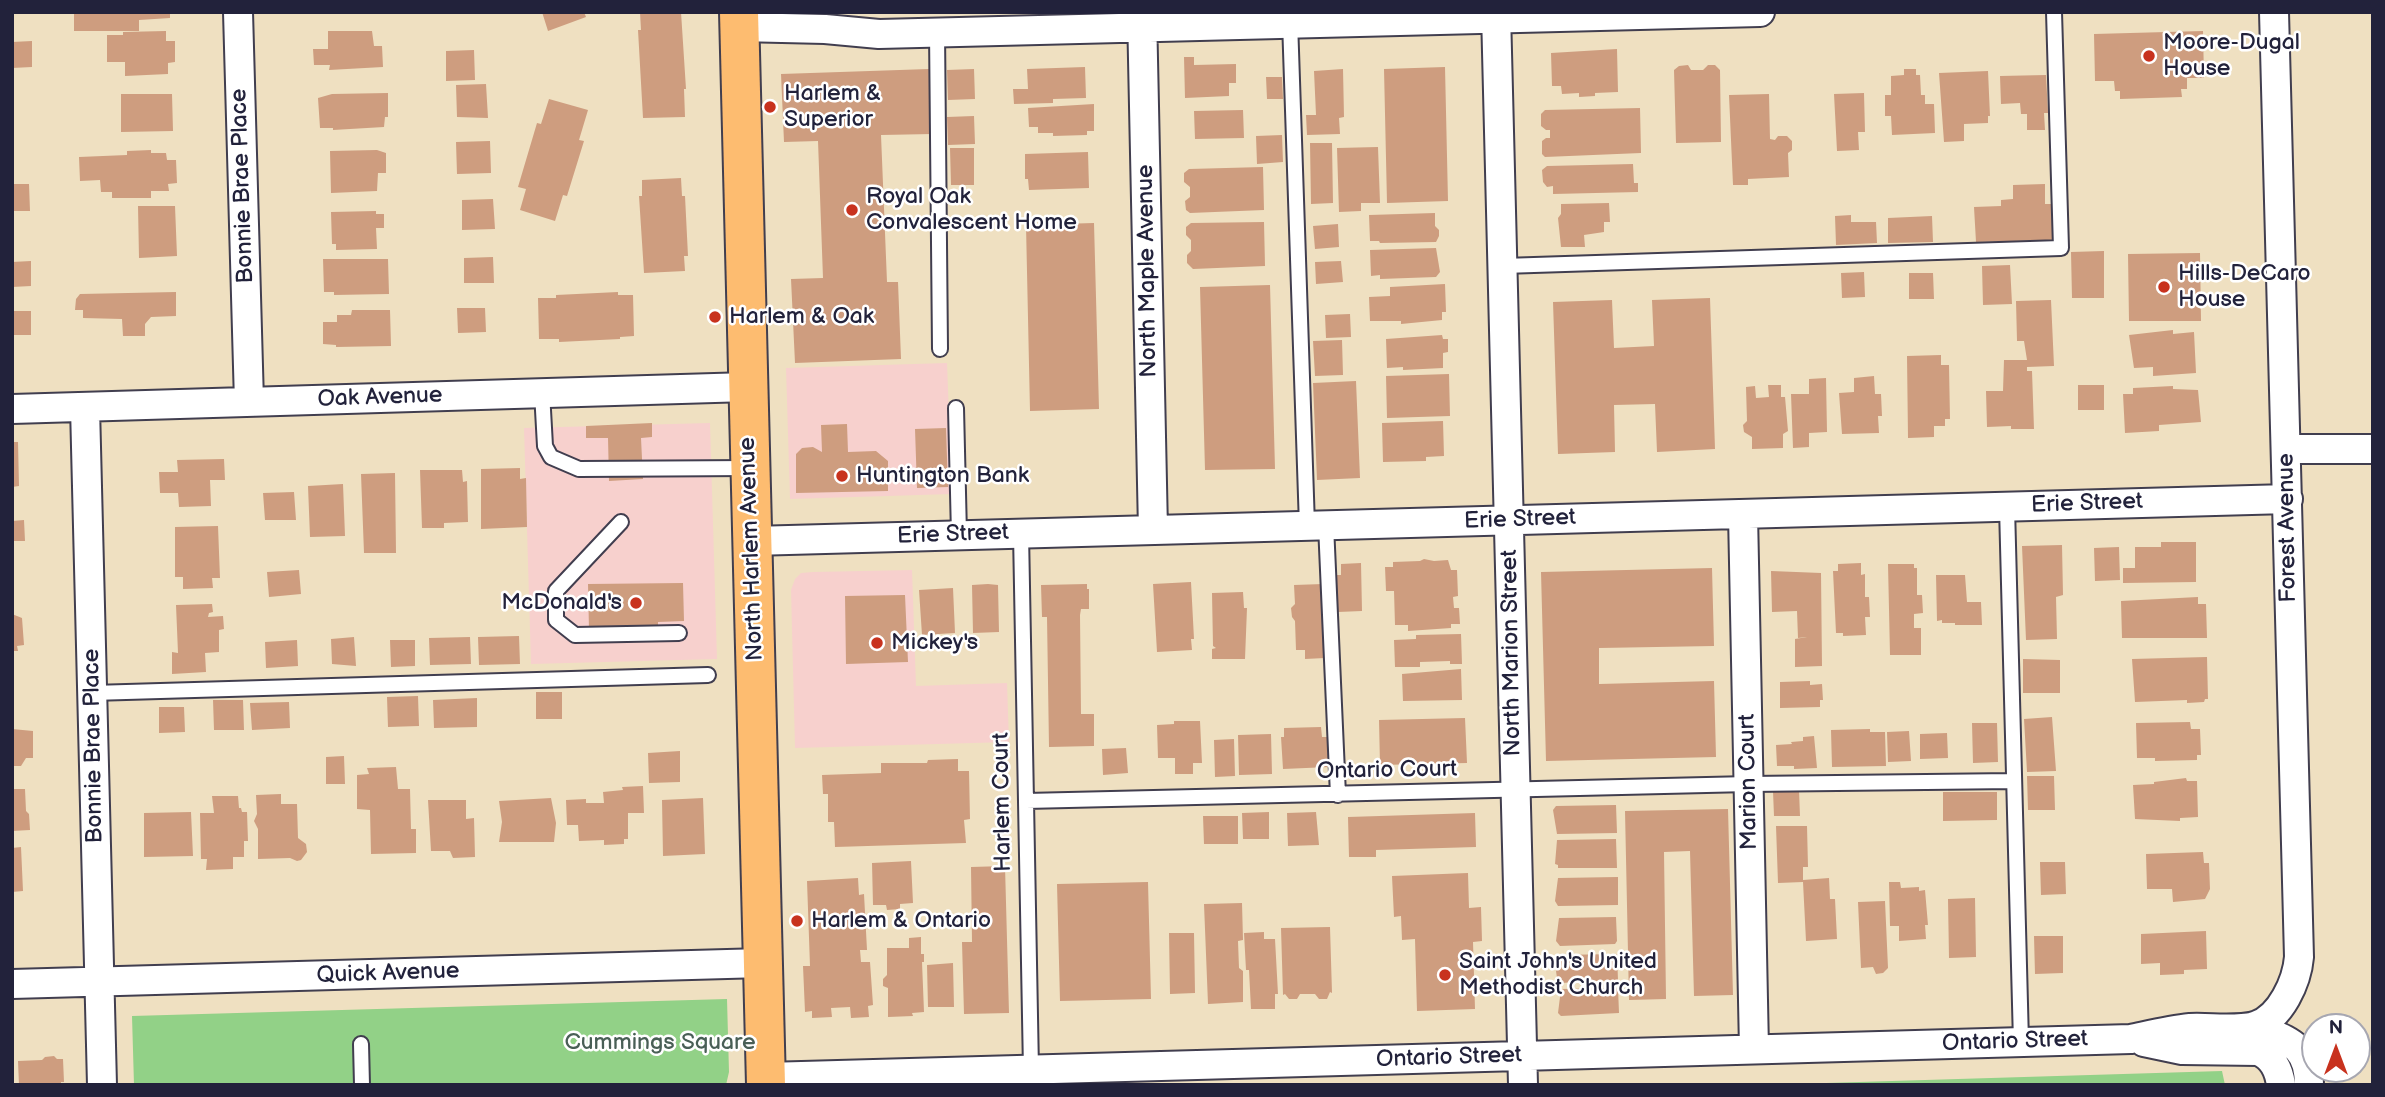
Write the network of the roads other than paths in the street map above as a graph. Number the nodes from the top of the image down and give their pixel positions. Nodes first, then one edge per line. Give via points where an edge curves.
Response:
1 (238, 12) edge
2 (1760, 12) edge
3 (2054, 12) edge
4 (2274, 12) edge
5 (1496, 15) edge
6 (1290, 18) edge
7 (739, 20) edge
8 (1142, 20) edge
9 (937, 31) junction
10 (1503, 267) junction
11 (940, 349) dead end
12 (748, 387) junction
13 (542, 392) junction
14 (250, 402) junction
15 (85, 407) junction
16 (956, 408) dead end
17 (12, 409) edge
18 (2286, 449) junction
19 (2373, 449) edge
20 (750, 468) junction
21 (2288, 499) junction
22 (2007, 507) junction
23 (1743, 514) junction
24 (1509, 520) junction
25 (621, 522) dead end
26 (1317, 525) junction
27 (1153, 530) junction
28 (1021, 533) junction
29 (959, 535) junction
30 (752, 541) junction
31 (679, 633) dead end
32 (708, 675) dead end
33 (92, 693) junction
34 (2014, 781) junction
35 (1749, 784) junction
36 (1516, 791) junction
37 (1338, 794) junction
38 (1026, 801) junction
39 (763, 963) junction
40 (100, 982) junction
41 (12, 984) edge
42 (2241, 1034) junction
43 (2021, 1042) junction
44 (361, 1044) dead end
45 (1754, 1049) junction
46 (1522, 1056) junction
47 (1031, 1070) junction
48 (766, 1081) edge
49 (102, 1085) edge
50 (362, 1085) edge
51 (1523, 1085) edge
52 (2281, 1085) edge
53 (2309, 1085) edge

1 - 14 street, Bonnie Brae Place
2 - 5 street
3 - 10 lane via 2061,248
4 - 18 street, Forest Avenue
5 - 6 street
5 - 10 street, North Marion Street
6 - 8 street
6 - 26 lane
7 - 9 street via 879,34
7 - 12 main road, North Harlem Avenue
8 - 9 street
8 - 27 street, North Maple Avenue
9 - 11 lane
10 - 24 street, North Marion Street
12 - 13 street, Oak Avenue
12 - 20 main road, North Harlem Avenue
13 - 14 street, Oak Avenue
13 - 20 lane via 545,446 551,457 579,469
14 - 15 street, Oak Avenue
15 - 17 street, Oak Avenue
15 - 33 street, Bonnie Brae Place
16 - 29 lane
18 - 19 street
18 - 21 street, Forest Avenue
20 - 30 main road, North Harlem Avenue
21 - 22 street, Erie Street
21 - 42 street, Forest Avenue via 2298,973 2292,988 2265,1021
22 - 23 street, Erie Street
22 - 34 lane
23 - 24 street, Erie Street
23 - 35 street, Marion Court
24 - 26 street, Erie Street
24 - 36 street, North Marion Street
25 - 31 lane via 556,591 556,620 575,635
26 - 27 street, Erie Street
26 - 37 lane
27 - 28 street, Erie Street
28 - 29 street, Erie Street
28 - 38 lane, Harlem Court
29 - 30 street, Erie Street
30 - 39 main road, North Harlem Avenue
32 - 33 lane
33 - 40 street, Bonnie Brae Place
34 - 35 lane, Ontario Court
34 - 43 lane
35 - 36 lane, Ontario Court
35 - 45 street, Marion Court
36 - 37 lane, Ontario Court
36 - 46 street, North Marion Street
37 - 38 lane, Ontario Court
38 - 47 lane, Harlem Court
39 - 40 street, Quick Avenue
39 - 48 main road, North Harlem Avenue
40 - 41 street, Quick Avenue
40 - 49 street, Bonnie Brae Place
42 - 43 street, Ontario Street via 2187,1028 2131,1039
42 - 52 street via 2275,1064
42 - 53 street via 2293,1044 2309,1068
43 - 45 street, Ontario Street
44 - 50 lane
45 - 46 street, Ontario Street
46 - 47 street, Ontario Street
46 - 51 street, North Marion Street
47 - 48 street, Ontario Street

